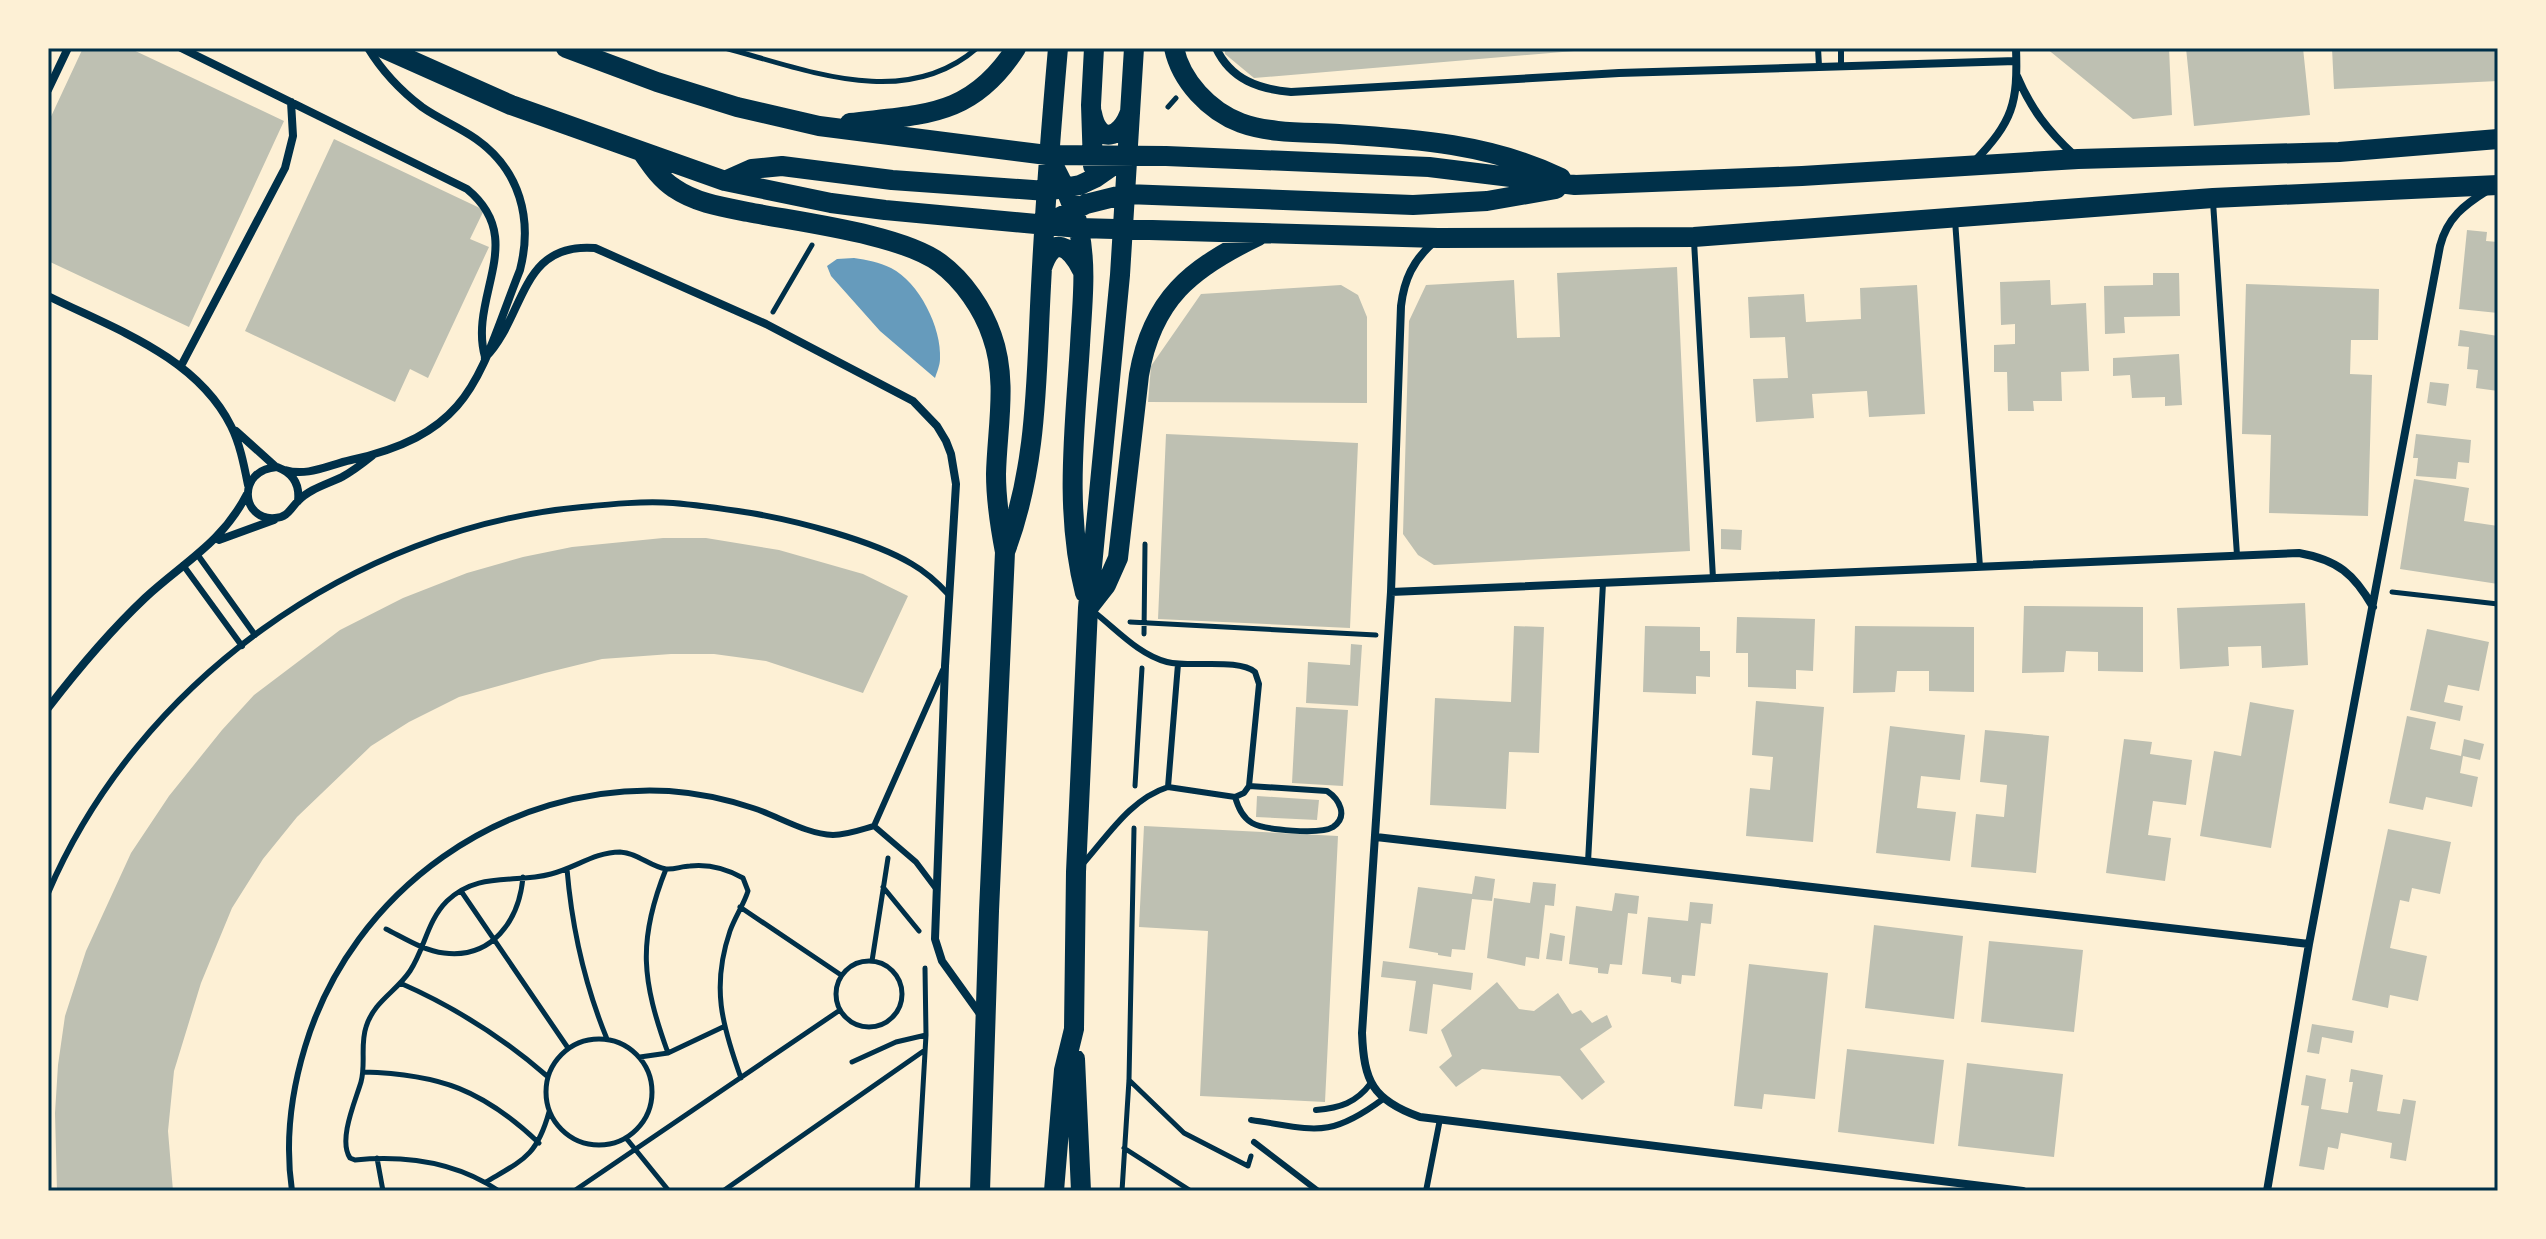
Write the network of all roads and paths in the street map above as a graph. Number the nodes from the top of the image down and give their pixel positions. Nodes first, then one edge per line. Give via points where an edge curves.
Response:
1 (68, 48) edge
2 (181, 48) edge
3 (368, 48) edge
4 (383, 48) edge
5 (566, 48) edge
6 (725, 48) edge
7 (977, 48) edge
8 (1016, 48) edge
9 (1058, 48) edge
10 (1094, 48) edge
11 (1134, 48) edge
12 (1174, 48) edge
13 (1216, 48) edge
14 (1818, 48) edge
15 (1841, 48) edge
16 (2016, 48) edge
17 (2016, 61) junction
18 (1841, 65) junction
19 (1819, 66) junction
20 (2017, 75) junction
21 (48, 90) edge
22 (291, 102) junction
23 (1091, 105) junction
24 (1132, 107) junction
25 (819, 126) junction
26 (2498, 139) edge
27 (998, 150) junction
28 (642, 152) junction
29 (1090, 154) junction
30 (1047, 155) junction
31 (1128, 155) junction
32 (2078, 159) junction
33 (1971, 165) junction
34 (1095, 178) junction
35 (725, 181) junction
36 (1575, 185) junction
37 (2497, 185) edge
38 (997, 188) junction
39 (1057, 190) junction
40 (1126, 194) junction
41 (1164, 195) junction
42 (1102, 198) junction
43 (2213, 198) junction
44 (1955, 216) junction
45 (1076, 218) junction
46 (1044, 225) junction
47 (822, 227) junction
48 (1123, 230) junction
49 (1162, 231) junction
50 (1264, 233) junction
51 (1694, 237) junction
52 (1438, 238) junction
53 (1041, 272) junction
54 (1084, 274) junction
55 (48, 296) edge
56 (766, 324) junction
57 (485, 358) junction
58 (181, 366) junction
59 (232, 428) junction
60 (373, 456) junction
61 (281, 469) junction
62 (248, 489) junction
63 (298, 501) junction
64 (279, 518) junction
65 (1145, 532) dead end
66 (212, 543) junction
67 (1005, 552) junction
68 (197, 554) junction
69 (2237, 555) junction
70 (183, 565) junction
71 (1980, 567) junction
72 (1713, 578) junction
73 (1603, 583) junction
74 (2376, 590) junction
75 (1391, 592) junction
76 (949, 595) junction
77 (2498, 604) edge
78 (2373, 607) junction
79 (1096, 614) junction
80 (1145, 623) junction
81 (255, 635) junction
82 (1389, 636) junction
83 (242, 646) junction
84 (1143, 651) junction
85 (1178, 664) junction
86 (945, 666) junction
87 (48, 708) edge
88 (1249, 786) junction
89 (1168, 787) junction
90 (1235, 797) junction
91 (1134, 805) junction
92 (874, 826) junction
93 (1376, 837) junction
94 (891, 838) junction
95 (1588, 862) junction
96 (567, 869) junction
97 (666, 869) junction
98 (1076, 872) junction
99 (523, 877) junction
100 (883, 887) junction
101 (937, 890) junction
102 (461, 891) junction
103 (48, 893) edge
104 (740, 907) junction
105 (371, 922) junction
106 (495, 939) junction
107 (923, 940) dead end
108 (2309, 944) junction
109 (423, 947) junction
110 (925, 954) dead end
111 (872, 961) junction
112 (841, 975) junction
113 (400, 983) junction
114 (840, 1010) junction
115 (985, 1021) junction
116 (723, 1027) junction
117 (1074, 1029) junction
118 (926, 1035) junction
119 (607, 1039) junction
120 (568, 1048) junction
121 (925, 1050) junction
122 (668, 1053) junction
123 (639, 1057) junction
124 (852, 1062) dead end
125 (363, 1072) junction
126 (547, 1076) junction
127 (741, 1078) junction
128 (1129, 1080) junction
129 (1371, 1083) junction
130 (1383, 1099) junction
131 (1316, 1110) dead end
132 (549, 1111) junction
133 (1440, 1119) junction
134 (1251, 1120) dead end
135 (626, 1138) junction
136 (1254, 1142) joint
137 (539, 1143) junction
138 (1124, 1148) junction
139 (636, 1149) junction
140 (377, 1158) junction
141 (486, 1182) junction
142 (292, 1191) edge
143 (383, 1191) edge
144 (499, 1191) edge
145 (574, 1191) edge
146 (669, 1191) edge
147 (723, 1191) edge
148 (917, 1191) edge
149 (980, 1191) edge
150 (1054, 1191) edge
151 (1081, 1191) edge
152 (1122, 1191) edge
153 (1191, 1191) edge
154 (1318, 1191) edge
155 (1426, 1191) edge
156 (2023, 1191) edge
157 (2267, 1191) edge

1 - 21 street
2 - 22 street
3 - 57 street via 405,93 490,150 505,165 520,197 524,252
4 - 28 main road via 511,105
5 - 25 main road via 737,107
6 - 7 path via 825,74 895,83 941,72
8 - 25 main road via 1003,69 963,102 913,116
9 - 30 main road
10 - 23 main road
11 - 24 main road
12 - 36 main road via 1190,84 1213,107 1241,123 1443,142 1520,161
13 - 19 street via 1239,77 1264,89 1291,92
14 - 19 lane
15 - 18 lane
16 - 17 street
17 - 18 street
17 - 20 street
18 - 19 street
20 - 32 street via 2040,121
20 - 33 street via 2006,123
22 - 57 street via 467,189 486,209 497,248 482,323
22 - 58 street via 293,136 285,168
23 - 24 main road via 1094,123 1108,135 1124,128
23 - 29 main road
24 - 31 main road
25 - 27 main road
26 - 32 main road via 2339,152
27 - 30 main road
27 - 38 main road via 1020,160 1025,172 1018,184
28 - 35 main road
28 - 47 main road via 670,186 699,201
29 - 30 main road
29 - 31 main road
29 - 34 main road
30 - 39 main road
31 - 34 main road
31 - 36 main road via 1429,167
31 - 40 main road
32 - 33 main road
33 - 36 main road
34 - 39 main road
34 - 42 main road
35 - 38 main road via 752,169 782,166
35 - 46 main road via 831,203
36 - 41 main road via 1487,201 1413,205
37 - 43 main road
37 - 74 street via 2457,212 2443,234
38 - 39 main road
39 - 45 main road
39 - 46 main road
40 - 41 main road
40 - 42 main road
40 - 48 main road
41 - 49 main road via 1142,209 1147,224
42 - 45 main road
42 - 48 main road
43 - 44 main road
43 - 69 lane
44 - 51 main road
44 - 71 lane
45 - 46 main road
45 - 48 main road
45 - 54 main road
46 - 53 main road
47 - 56 path
47 - 67 main road via 912,247 940,262 977,306 1000,366 996,473
48 - 49 main road
48 - 79 main road
49 - 50 main road
50 - 52 main road
50 - 79 main road via 1195,272 1164,305 1152,327 1139,375 1118,558
51 - 52 main road
51 - 72 lane
52 - 75 street via 1411,268 1401,306
53 - 54 main road via 1049,252 1065,247
53 - 67 main road via 1032,444 1018,518
54 - 79 main road via 1071,488 1075,544
55 - 58 street
56 - 57 street via 609,253 579,247 538,266 504,334
56 - 76 street via 900,393 937,426 951,454 956,484
57 - 60 street via 452,414 429,432
58 - 59 street via 210,394
59 - 61 street
59 - 62 street
60 - 61 street via 309,472
60 - 63 street
61 - 62 street via 259,471
61 - 63 street via 297,483
62 - 64 street via 254,510
62 - 66 street via 233,520
63 - 64 street
64 - 66 street
65 - 80 path
66 - 68 street
67 - 115 main road
68 - 70 street
68 - 81 lane
69 - 71 street
69 - 78 street via 2316,556 2347,571
70 - 83 lane
70 - 87 street via 111,633
71 - 72 street
72 - 73 street
73 - 75 street
73 - 95 lane
74 - 77 path
74 - 78 street
75 - 82 street
76 - 81 lane via 901,558 811,527 671,503 616,504 505,518 451,533 399,552 313,596
76 - 86 street
78 - 108 street
79 - 80 path
79 - 84 lane
79 - 98 main road
80 - 82 path
80 - 84 path
81 - 83 lane
82 - 93 street
83 - 103 lane via 197,682 120,767 87,815
84 - 85 lane
84 - 91 path
85 - 88 lane via 1251,668 1258,678
85 - 89 lane
86 - 92 lane
86 - 101 street
88 - 90 lane
88 - 90 lane via 1327,791 1341,807 1340,818 1323,830 1265,828 1245,818
89 - 90 lane
89 - 91 lane
91 - 98 lane
91 - 128 path
92 - 94 lane
92 - 105 lane via 829,835 753,808 670,791 585,797 467,840 410,881
93 - 95 street
93 - 129 street via 1362,1033 1363,1064
94 - 100 path
94 - 101 lane
95 - 108 street
96 - 97 path via 595,856 623,852
96 - 99 path
96 - 119 path via 575,938
97 - 104 path via 706,866 739,876 748,891
97 - 122 path via 652,904 646,942 654,1015
98 - 117 main road
99 - 102 path via 484,880
99 - 106 path via 516,913
100 - 107 path
100 - 111 path
101 - 115 street via 938,951
102 - 106 path
102 - 109 path via 439,910
104 - 112 path
104 - 116 path via 724,954
105 - 109 path
105 - 142 lane via 327,990 299,1065 289,1144
106 - 109 path via 461,953
106 - 120 path
108 - 157 street
109 - 113 path
110 - 118 path
111 - 112 path via 860,961
111 - 114 path via 884,964 900,983 902,995 893,1017 871,1027 848,1019
112 - 114 path via 836,999
113 - 125 path via 369,1017
113 - 126 path via 478,1022
114 - 127 path
115 - 149 main road
116 - 122 path
116 - 127 path
117 - 150 main road via 1064,1070
117 - 151 main road
118 - 121 path
118 - 124 path
119 - 120 path
119 - 123 path
120 - 126 path
121 - 147 path
121 - 148 path
122 - 123 path
123 - 135 path via 652,1091 645,1117
125 - 137 path via 402,1073 463,1090 509,1115
125 - 140 path via 350,1112 347,1154 355,1160
126 - 132 path
127 - 139 path
128 - 136 path via 1184,1133 1248,1166
128 - 138 path
129 - 130 street
129 - 131 lane via 1350,1103
130 - 133 street via 1397,1109
130 - 134 lane via 1348,1123 1322,1130
132 - 135 path via 573,1138 591,1144
132 - 137 path
133 - 155 lane
133 - 156 street
135 - 139 path
136 - 154 lane
137 - 141 path
138 - 152 path
138 - 153 path
139 - 145 path
139 - 146 path
140 - 141 path via 434,1162
140 - 143 path
141 - 144 path

